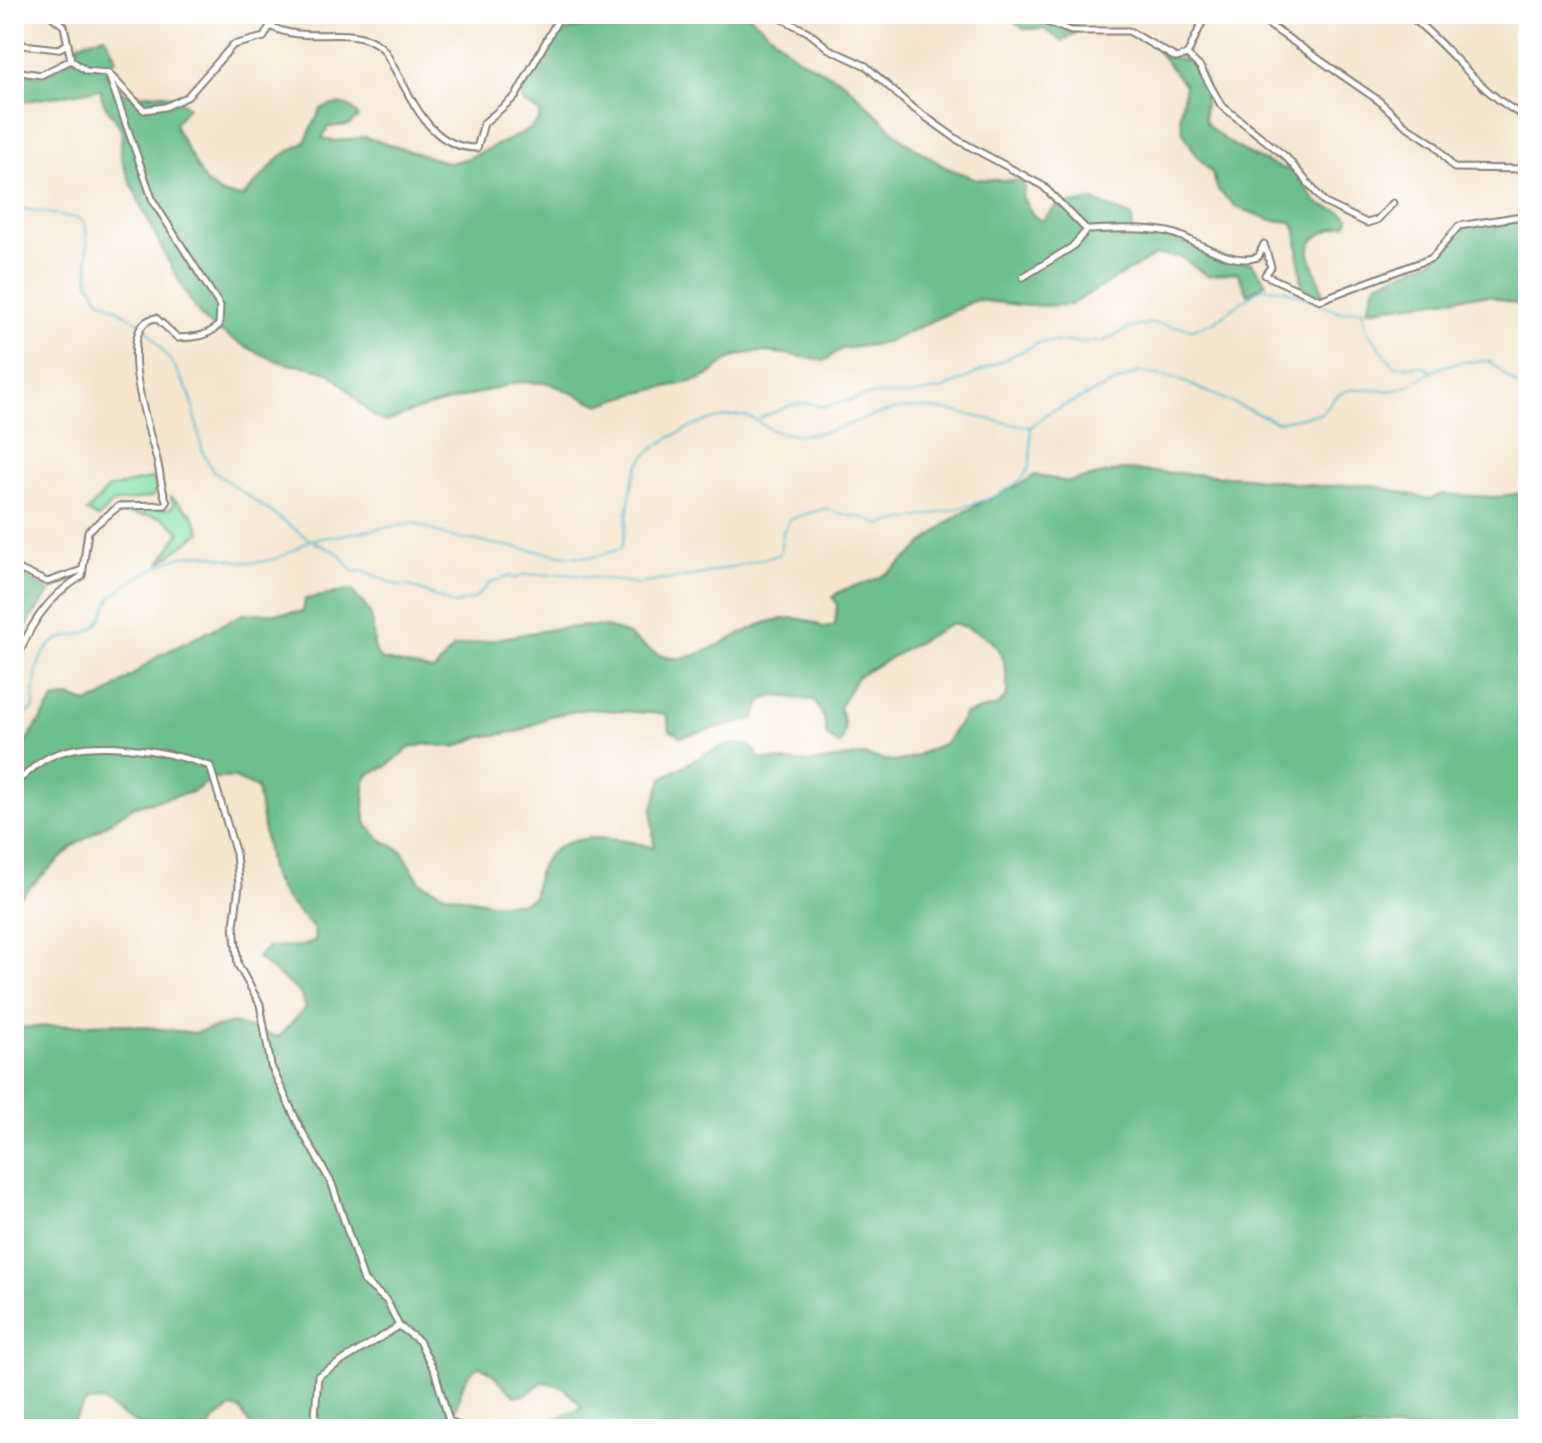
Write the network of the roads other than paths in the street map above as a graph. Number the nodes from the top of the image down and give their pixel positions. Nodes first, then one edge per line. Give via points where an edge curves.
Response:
1 (49, 14) edge
2 (276, 14) edge
3 (561, 14) edge
4 (772, 14) edge
5 (1025, 14) edge
6 (1206, 14) edge
7 (1253, 14) edge
8 (1407, 14) edge
9 (270, 26) junction
10 (14, 44) edge
11 (68, 44) junction
12 (1187, 55) junction
13 (71, 60) junction
14 (14, 71) edge
15 (108, 73) junction
16 (1528, 118) edge
17 (1528, 169) edge
18 (1393, 203) dead end
19 (1528, 215) edge
20 (1087, 230) junction
21 (1023, 277) dead end
22 (14, 567) edge
23 (83, 569) junction
24 (14, 668) edge
25 (14, 783) edge
26 (399, 1326) junction
27 (314, 1429) edge
28 (464, 1429) edge

1 - 11 street via 64,26
2 - 9 street
3 - 9 street via 516,96 484,123 477,148 461,148 430,130 382,47 351,32 320,38
4 - 20 street via 866,66 958,140 1043,186
5 - 12 street via 1071,31 1129,31 1165,54
6 - 12 street
7 - 17 street via 1390,109 1435,145 1454,168
8 - 16 street via 1432,33 1481,88
9 - 15 street via 264,37 233,45 187,97 165,107 144,110
10 - 11 street via 58,49
11 - 13 street
12 - 18 street via 1200,67 1221,105 1286,157 1325,203 1367,223
13 - 14 street via 41,75
13 - 15 street via 86,71
15 - 23 street via 153,201 220,306 219,325 209,334 178,338 156,318 139,329 134,347 137,384 167,502 111,509 88,531
19 - 20 street via 1459,226 1432,258 1320,300 1265,275 1271,267 1264,244 1258,257 1250,259 1171,233
20 - 21 street via 1072,247
22 - 23 street via 47,582
23 - 24 street via 82,576 47,602 32,623
25 - 26 street via 44,760 92,749 155,749 210,766 236,854 238,965 260,1004 271,1066 332,1184 364,1281 387,1301
26 - 27 street via 318,1376
26 - 28 street via 419,1341 435,1372 449,1421

